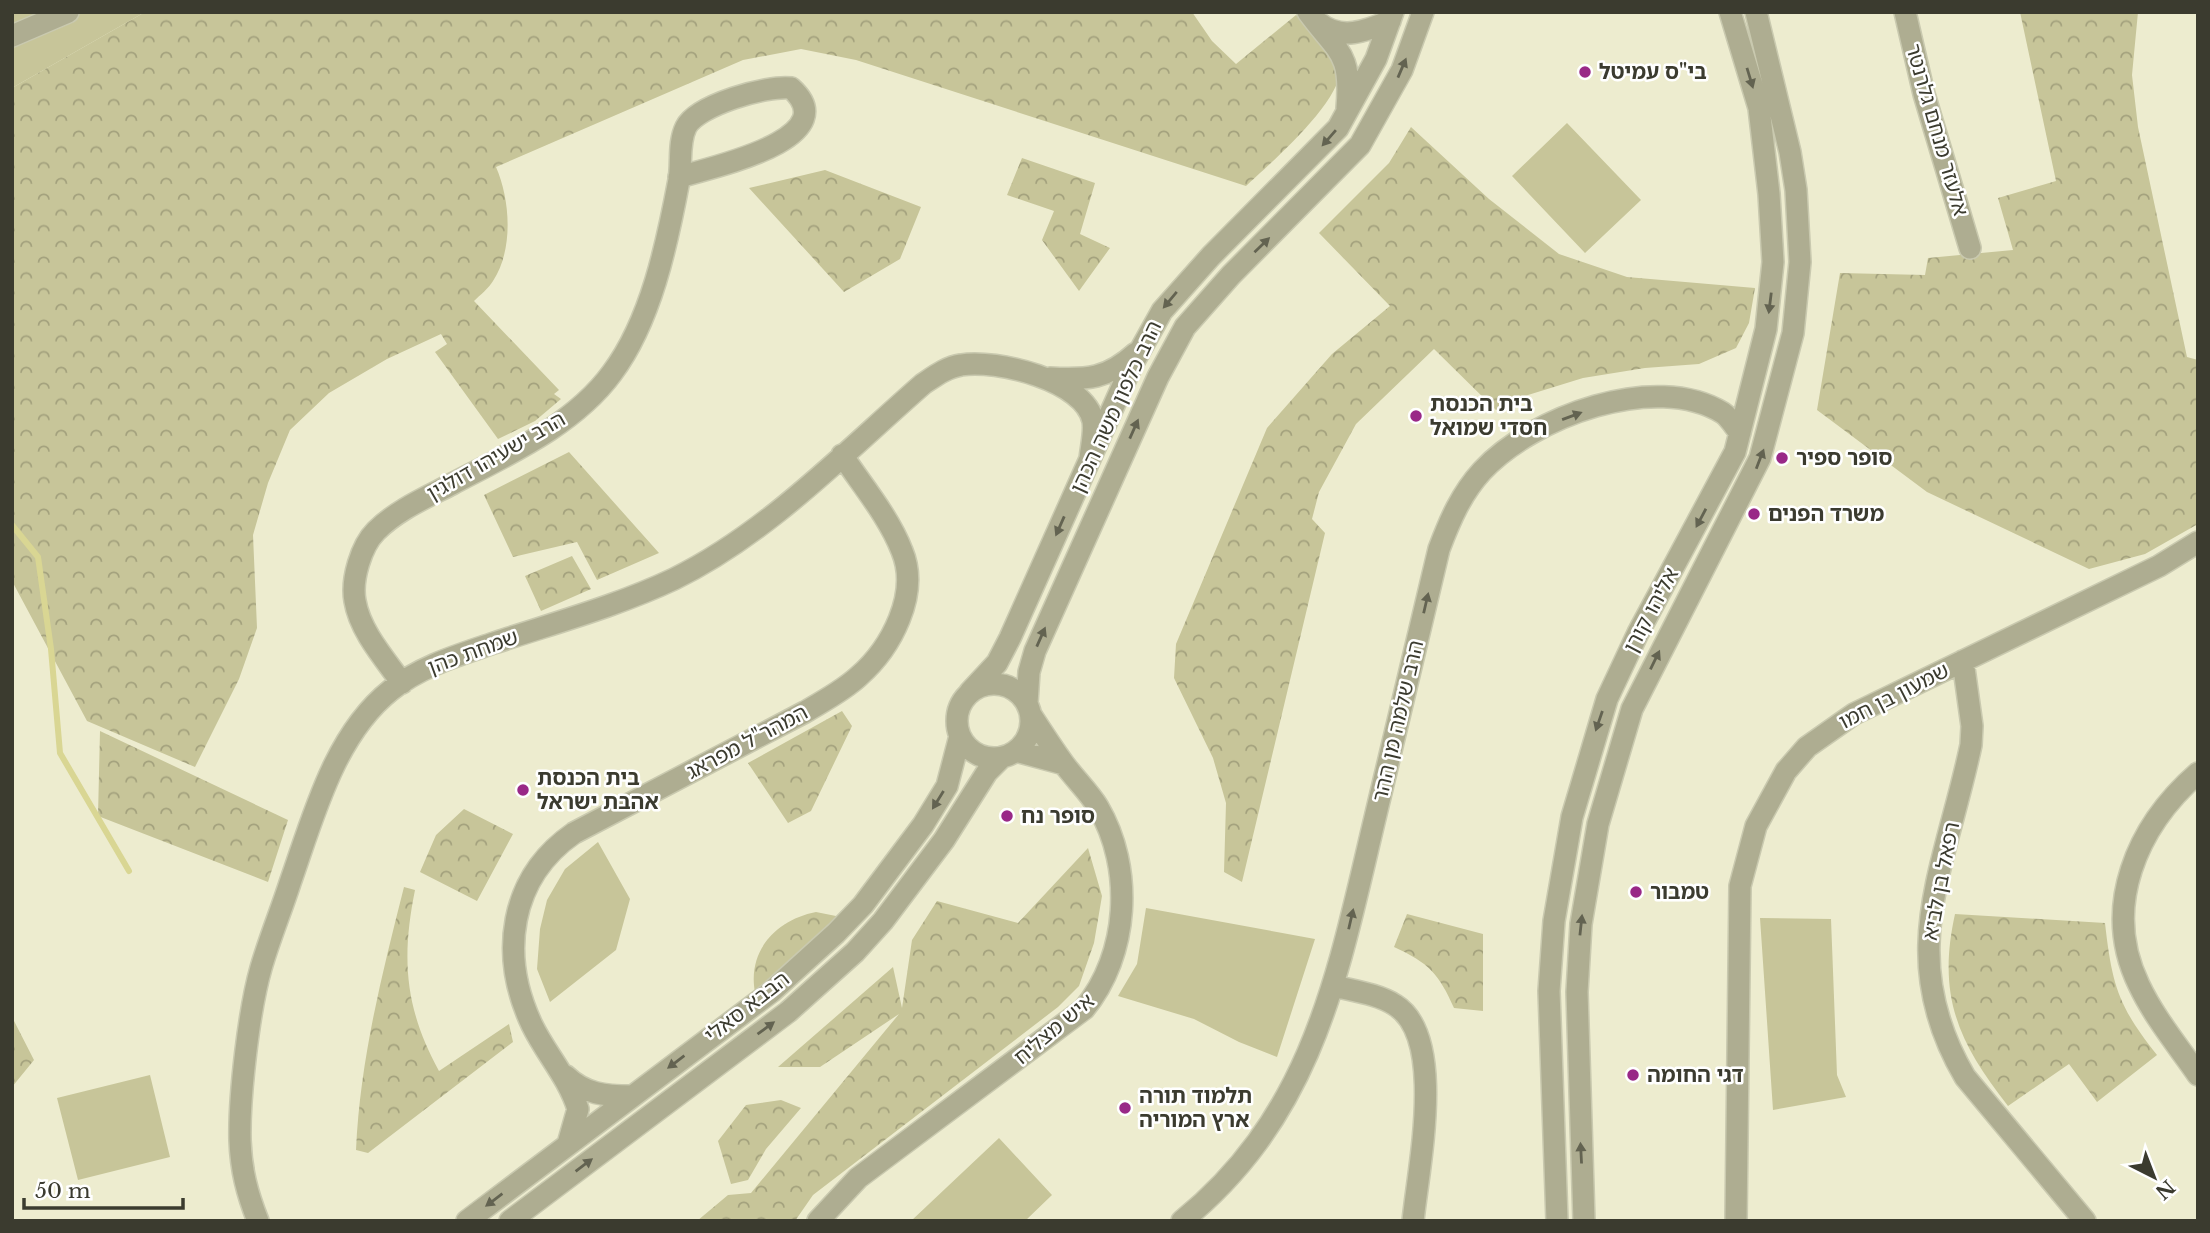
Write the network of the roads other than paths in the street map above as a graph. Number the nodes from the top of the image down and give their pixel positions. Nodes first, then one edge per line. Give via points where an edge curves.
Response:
1 (68, 12) edge
2 (1423, 12) edge
3 (1730, 12) edge
4 (1756, 12) edge
5 (1905, 12) edge
6 (1308, 14) edge
7 (1391, 16) edge
8 (12, 36) edge
9 (1347, 114) junction
10 (679, 177) junction
11 (1970, 248) dead end
12 (1140, 349) junction
13 (1044, 378) junction
14 (1740, 433) junction
15 (842, 455) junction
16 (1090, 459) junction
17 (2198, 542) edge
18 (1963, 661) junction
19 (401, 683) junction
20 (970, 692) junction
21 (1029, 709) junction
22 (960, 736) junction
23 (1009, 754) junction
24 (1064, 764) junction
25 (2198, 774) edge
26 (1334, 986) junction
27 (562, 1072) junction
28 (2198, 1075) edge
29 (631, 1096) junction
30 (568, 1144) junction
31 (258, 1221) edge
32 (467, 1221) edge
33 (510, 1221) edge
34 (818, 1221) edge
35 (1182, 1221) edge
36 (1413, 1221) edge
37 (1557, 1221) edge
38 (1584, 1221) edge
39 (1736, 1221) edge
40 (2085, 1221) edge

1 - 8 street
21 -> 2 street, הרב כלפון משה הכהן via 1029,672 1035,651 1171,351 1206,302 1360,145 1402,69
3 -> 14 street, אליהו קורן via 1759,108 1773,234 1766,329
38 -> 4 street, אליהו קורן via 1577,992 1581,924 1598,824 1632,709 1760,458 1795,321 1800,262 1796,190
5 - 11 street, אלעזר מנחם גלרנטר
6 - 7 street via 1328,30 1351,34
6 - 9 street via 1347,63
7 - 9 street, הרב כלפון משה הכהן via 1376,59
9 -> 12 street, הרב כלפון משה הכהן via 1318,150 1185,283
10 - 10 street, הרב ישעיהו דולגין via 782,144 802,119 804,106 799,96 791,88 763,89 694,117 682,142
10 - 19 street, הרב ישעיהו דולגין via 646,313 611,376 562,420 496,461 404,508 374,533 357,568 354,599 362,624
12 - 13 street via 1120,368 1105,374 1085,380
12 - 16 street, הרב כלפון משה הכהן
13 - 15 street, שמחת כהן via 995,365 962,365 942,372
13 - 16 street via 1082,402 1093,420
26 -> 14 street, הרב שלמה מן ההר via 1439,550 1465,490 1511,444 1543,426 1622,398 1690,400 1724,414
14 -> 37 street, אליהו קורן via 1723,477 1607,699 1572,817 1554,921 1549,991
15 - 19 street, שמחת כהן via 780,509 714,557 673,579 461,654
15 - 27 street, המהר"ל מפראג via 902,550 908,572 895,629 876,659 841,691 574,833 552,848 537,867 524,891 517,920 516,975 533,1028
16 -> 20 street, הרב כלפון משה הכהן via 1010,638 997,663
17 - 18 street, שמעון בן חמו via 2159,566
18 - 39 street, שמעון בן חמו via 1854,714 1807,747 1786,771 1755,826 1740,886
18 - 40 street, רפאל בן לביא via 1971,745 1931,907 1927,937 1934,1003 1950,1051 1965,1077
19 - 31 street, שמחת כהן via 370,710 322,793 260,970 240,1138 244,1186
20 - 21 street via 1002,684 1012,688
20 - 22 street via 958,711
21 - 23 street via 1028,735
21 - 24 street, איש מצליח
22 - 23 street via 977,754
22 -> 29 street, הבבא סאלי via 947,786 863,905 771,992
23 - 24 street
33 -> 23 street, הבבא סאלי via 788,1012 855,952 944,840 982,778
24 - 34 street, איש מצליח via 1098,806 1118,866 1123,912 1110,968 1099,992 1063,1027 858,1178
25 - 28 street via 2145,832 2123,916 2125,947 2138,984
26 - 35 street, הרב שלמה מן ההר via 1316,1037 1283,1104 1238,1164
26 - 36 street via 1397,1005 1419,1035 1426,1071
27 - 29 street, המהר"ל מפראג via 578,1088 603,1096
27 - 30 street, המהר"ל מפראג via 578,1109
29 - 30 street, הבבא סאלי
30 -> 32 street, הבבא סאלי

